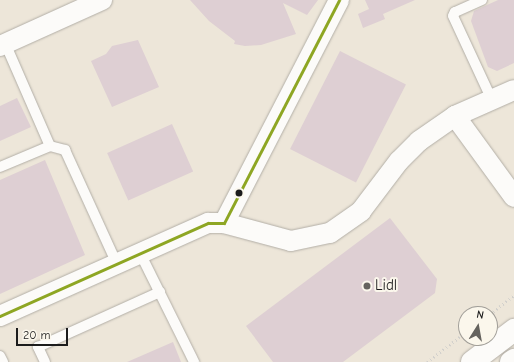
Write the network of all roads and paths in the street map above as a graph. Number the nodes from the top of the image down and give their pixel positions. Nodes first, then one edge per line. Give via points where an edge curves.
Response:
1 (102, 0) edge
2 (339, 0) edge
3 (482, 0) edge
4 (3, 44) edge
5 (514, 90) edge
6 (492, 100) junction
7 (455, 116) junction
8 (50, 146) junction
9 (0, 167) edge
10 (514, 197) edge
11 (224, 223) junction
12 (140, 253) junction
13 (117, 264) junction
14 (160, 292) junction
15 (514, 295) edge
16 (498, 308) edge
17 (0, 316) edge
18 (514, 330) edge
19 (458, 338) edge
20 (0, 356) edge
21 (514, 360) edge
22 (3, 362) edge
23 (45, 362) edge
24 (194, 362) edge
25 (427, 362) edge
26 (472, 362) edge
27 (511, 362) edge

1 - 4 street
2 - 11 street
3 - 6 lane via 455,12 453,16
4 - 8 lane
5 - 6 street
6 - 7 street
7 - 10 street
7 - 11 street via 419,141 399,161 360,211 330,233 291,241
8 - 9 lane
8 - 13 lane via 65,150
11 - 12 street via 208,223
12 - 13 street
12 - 14 lane
13 - 17 street
14 - 23 lane via 38,347
14 - 24 lane
15 - 16 path
18 - 26 main road
19 - 25 path
20 - 22 lane
21 - 27 main road

